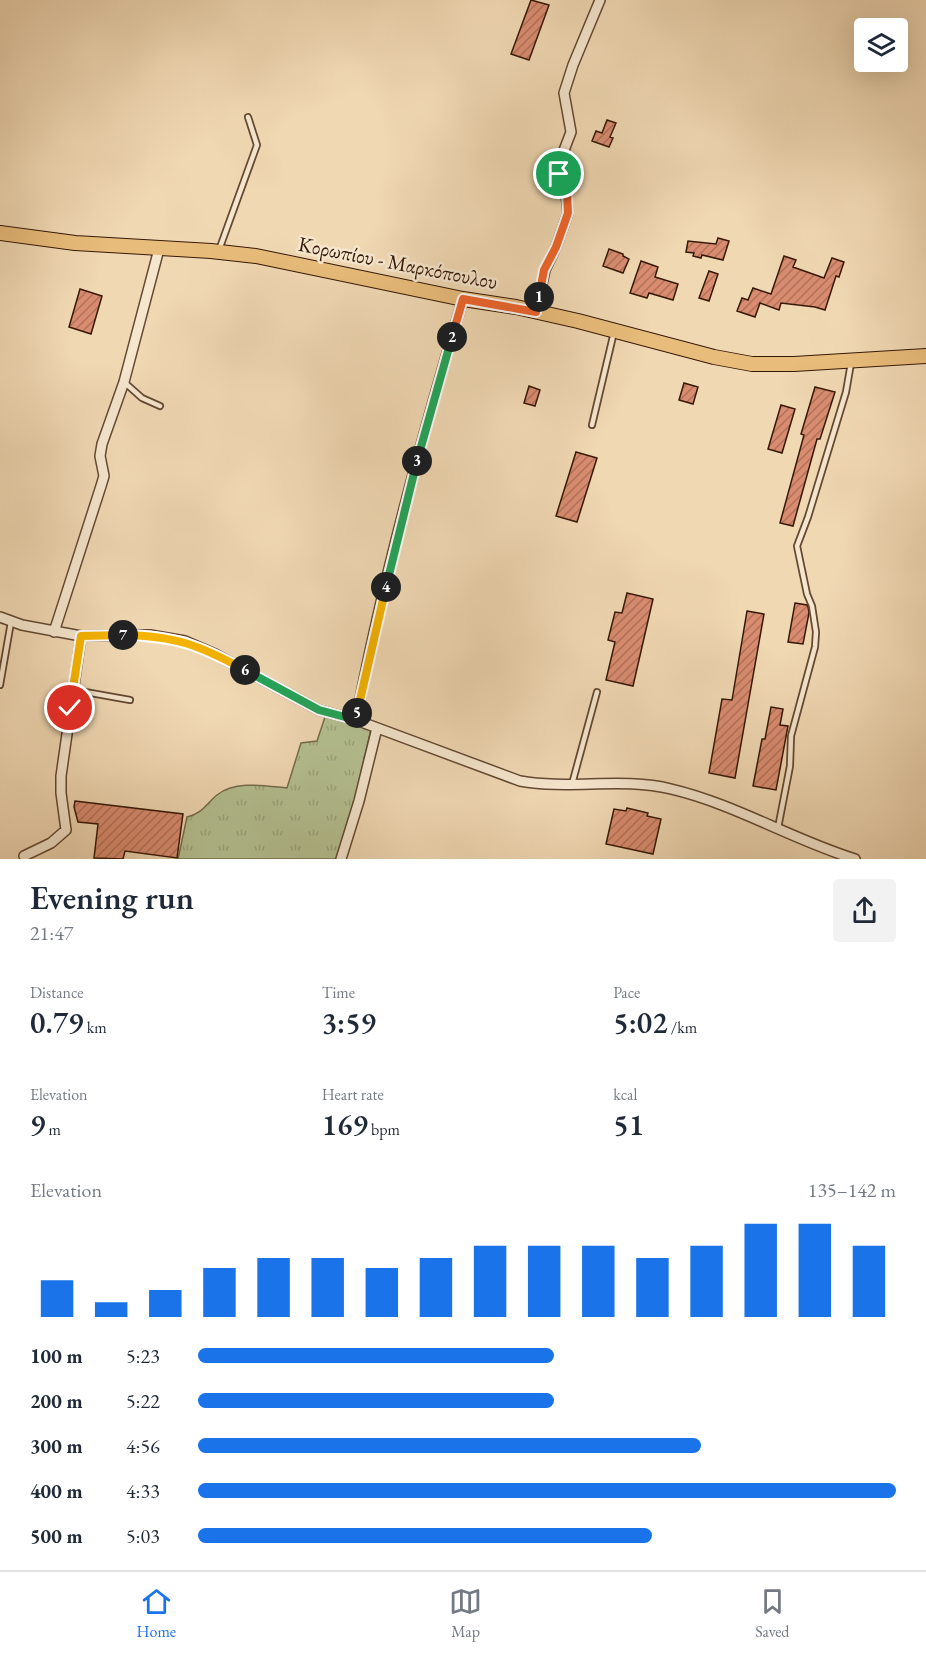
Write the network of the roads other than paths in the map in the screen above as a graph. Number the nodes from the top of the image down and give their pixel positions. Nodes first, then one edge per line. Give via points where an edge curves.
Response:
1 (600, 0) edge
2 (248, 117) dead end
3 (0, 232) edge
4 (159, 249) junction
5 (218, 252) junction
6 (463, 299) junction
7 (536, 312) junction
8 (615, 330) junction
9 (926, 356) edge
10 (851, 360) junction
11 (124, 382) junction
12 (159, 406) dead end
13 (592, 425) dead end
14 (0, 617) edge
15 (11, 621) junction
16 (54, 632) junction
17 (81, 636) junction
18 (0, 685) edge
19 (74, 690) junction
20 (597, 692) dead end
21 (130, 700) dead end
22 (356, 720) junction
23 (377, 728) junction
24 (572, 784) junction
25 (778, 828) junction
26 (24, 856) dead end
27 (341, 859) edge
28 (855, 859) edge

1 - 7 street via 564,93 571,132 559,174 567,193 568,213 544,270
2 - 5 lane via 257,145
3 - 4 main road, Κορωπίου - Μαρκόπουλου
4 - 5 main road, Κορωπίου - Μαρκόπουλου
4 - 11 street
5 - 6 main road, Κορωπίου - Μαρκόπουλου via 256,256
6 - 7 main road, Κορωπίου - Μαρκόπουλου
6 - 22 street via 410,491
7 - 8 main road, Κορωπίου - Μαρκόπουλου
8 - 10 main road, Κορωπίου - Μαρκόπουλου via 752,364
8 - 13 lane
9 - 10 main road, Κορωπίου - Μαρκόπουλου
10 - 25 lane via 846,392 797,546 816,632 815,647 791,736 790,766
11 - 12 lane via 142,398
11 - 16 street via 102,444 104,476
14 - 15 street
15 - 16 street
15 - 18 lane
16 - 17 street
17 - 19 street
17 - 22 street via 159,636 185,641 319,710
19 - 21 lane
19 - 26 street via 61,776 66,830 51,843
20 - 24 lane
22 - 23 street
23 - 24 street via 520,781
23 - 27 street
24 - 25 street via 668,788 699,796
25 - 28 street

